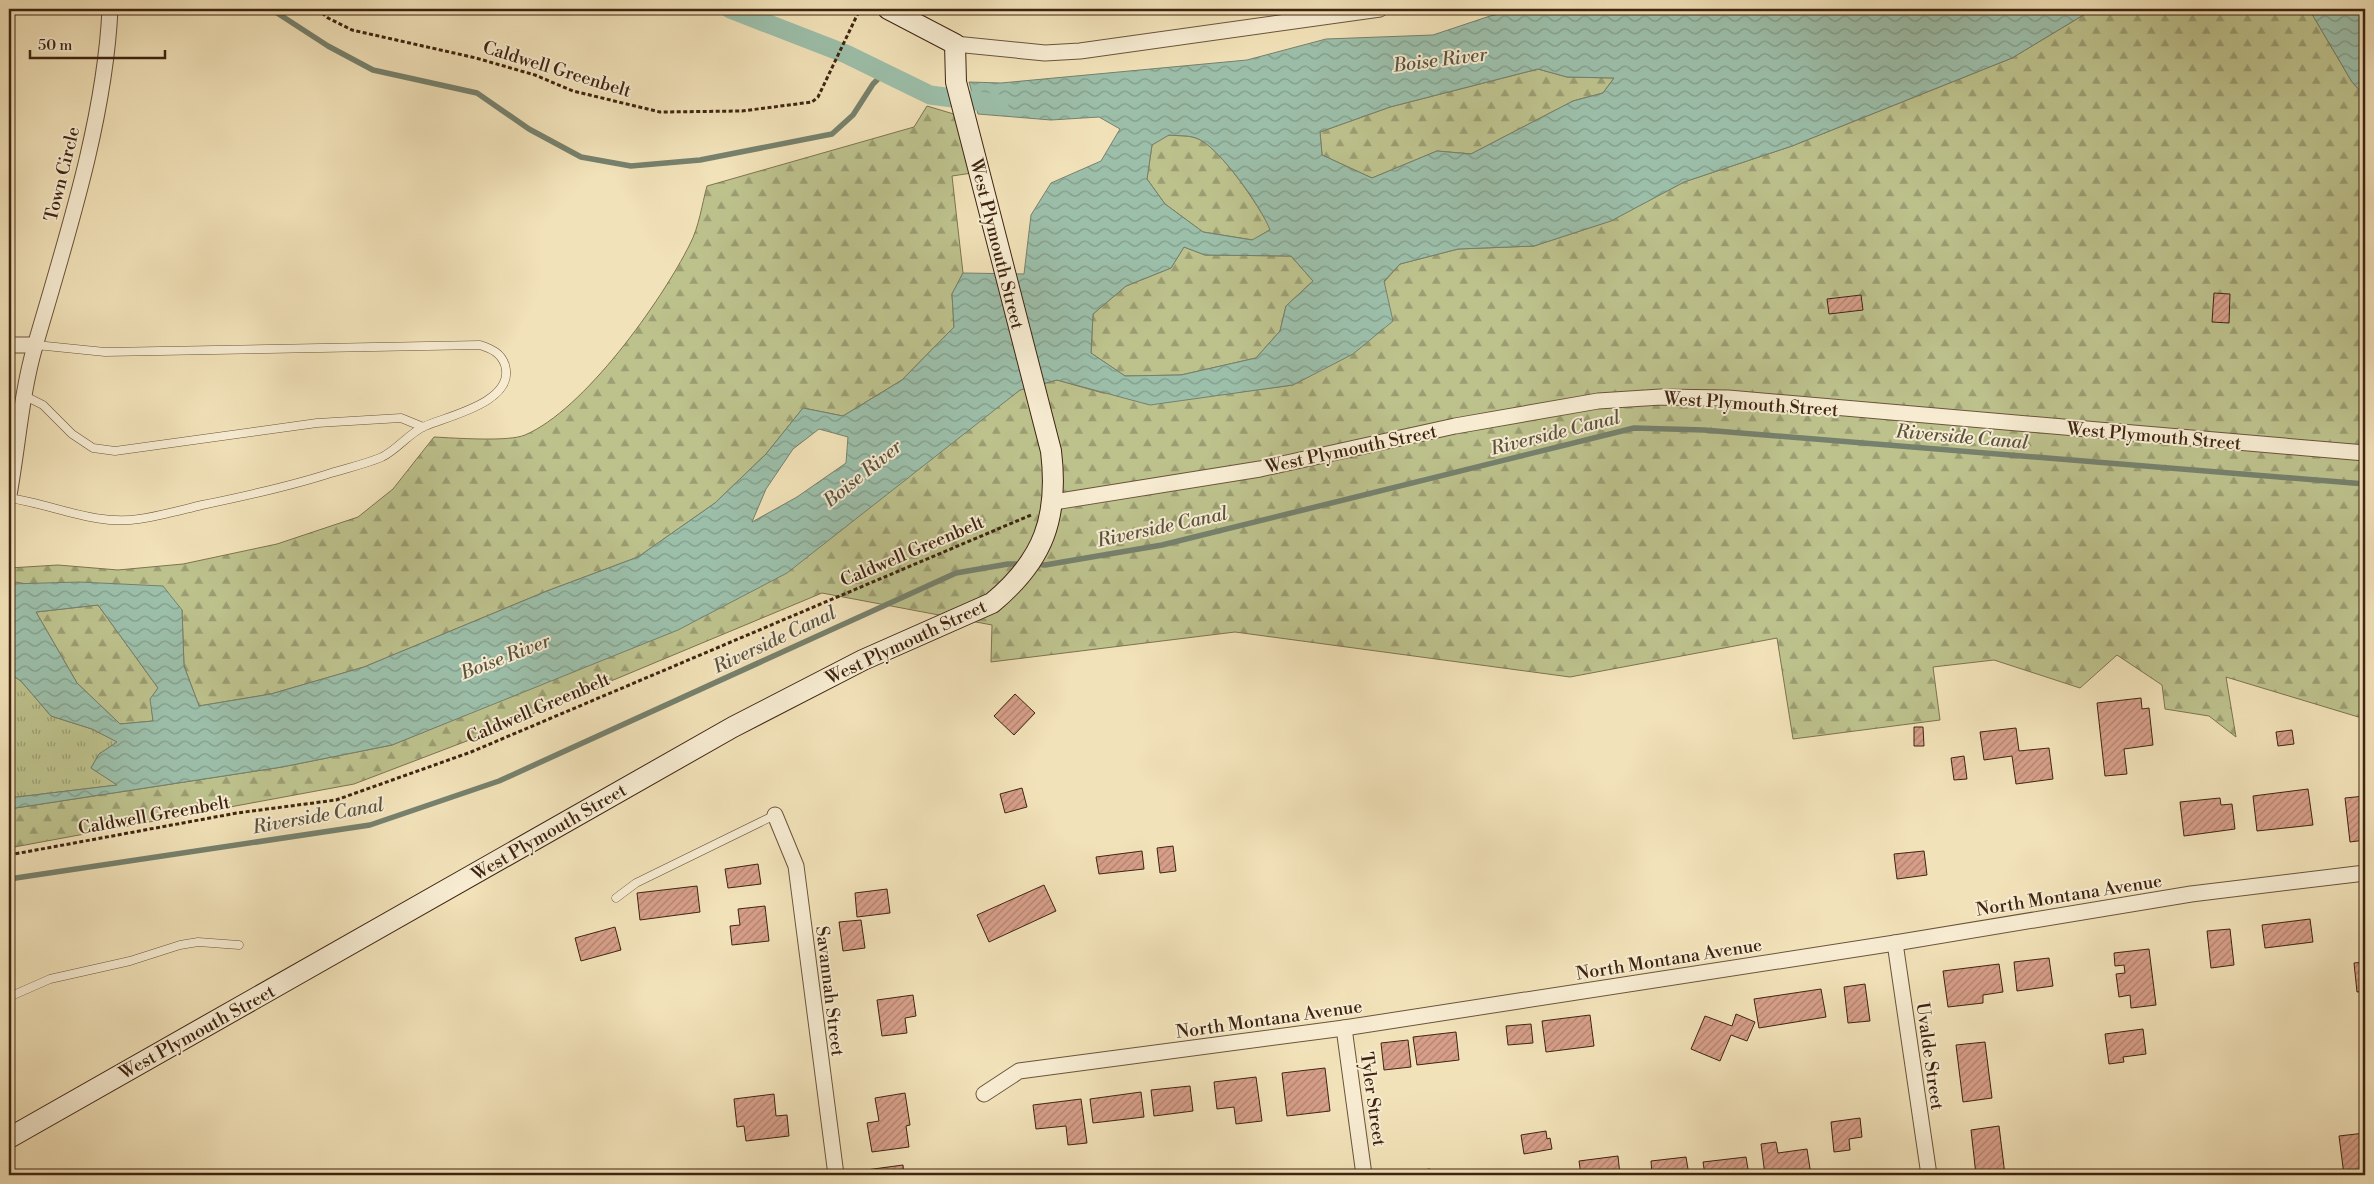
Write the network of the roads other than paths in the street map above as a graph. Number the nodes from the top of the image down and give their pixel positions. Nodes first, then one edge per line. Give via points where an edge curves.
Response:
1 (110, 9) edge
2 (888, 9) edge
3 (1380, 9) edge
4 (955, 44) junction
5 (9, 345) edge
6 (36, 345) junction
7 (23, 395) junction
8 (423, 427) junction
9 (2365, 453) edge
10 (9, 497) edge
11 (1054, 502) junction
12 (775, 815) joint
13 (2365, 873) edge
14 (616, 898) dead end
15 (1895, 943) junction
16 (239, 945) dead end
17 (9, 997) edge
18 (1344, 1028) junction
19 (984, 1094) dead end
20 (9, 1138) edge
21 (836, 1175) edge
22 (1364, 1175) edge
23 (1929, 1175) edge

1 - 6 street, Town Circle via 94,126
2 - 4 street
3 - 4 street via 1080,51 1045,53
4 - 11 street, West Plymouth Street via 956,82 1051,451
5 - 6 street
6 - 7 street, Town Circle
6 - 8 lane via 105,352 480,345 493,349 502,357 506,370 503,385 495,396
7 - 8 lane via 43,405 72,434 93,448 115,451 317,424 401,418
7 - 10 street, Town Circle
8 - 10 lane via 374,459 286,487 138,519 106,519 64,512
9 - 11 street, West Plymouth Street via 1728,398 1661,397 1598,402 1455,426 1260,470
11 - 20 street, West Plymouth Street via 1047,531 1034,556 1020,576 992,603 863,660 733,727
12 - 14 lane via 636,882
12 - 21 street, Savannah Street via 796,866
13 - 15 street, North Montana Avenue via 2191,894
15 - 18 street, North Montana Avenue
15 - 23 street, Uvalde Street
16 - 17 lane via 180,944 130,961 50,979
18 - 19 street, North Montana Avenue via 1019,1071
18 - 22 street, Tyler Street

